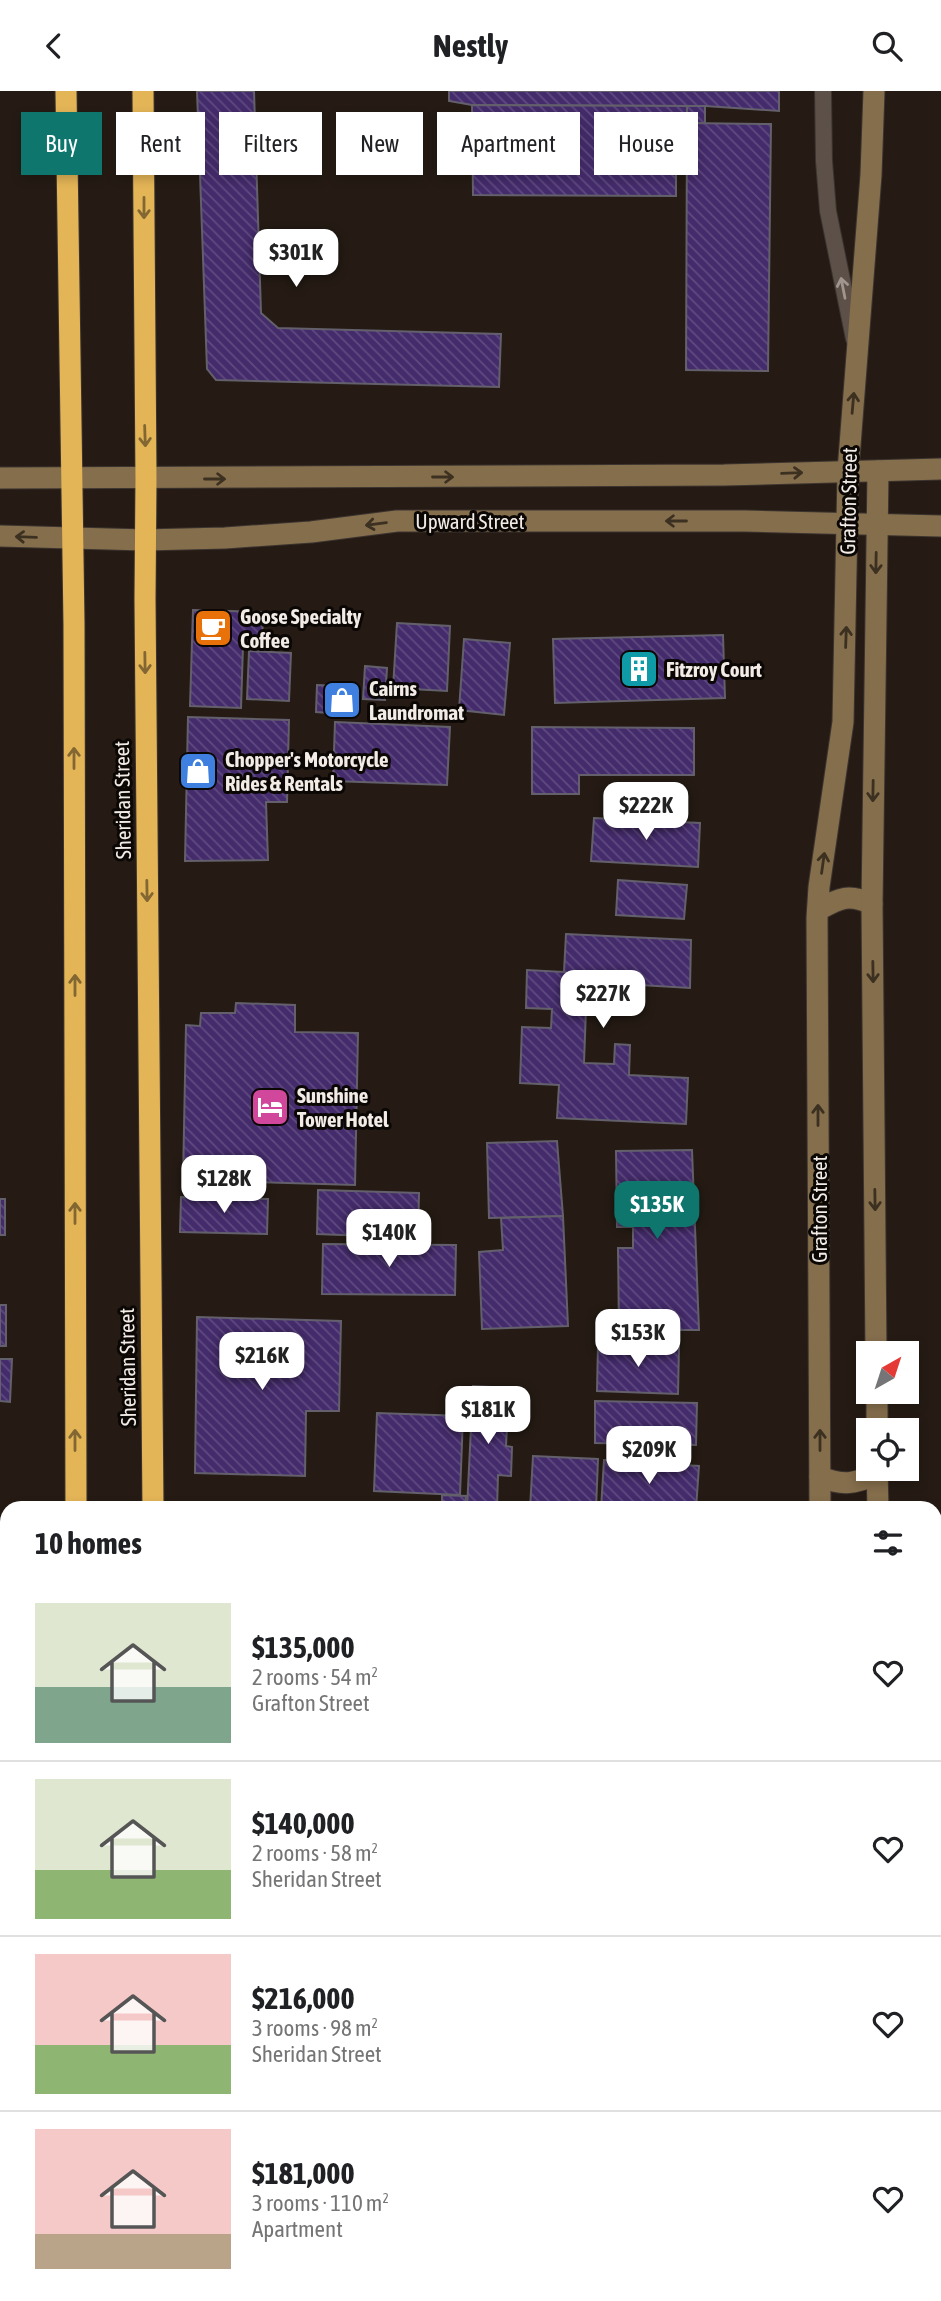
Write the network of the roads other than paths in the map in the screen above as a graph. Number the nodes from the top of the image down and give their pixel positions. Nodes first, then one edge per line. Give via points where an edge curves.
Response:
1 (66, 91) edge
2 (143, 91) edge
3 (823, 91) edge
4 (874, 91) edge
5 (857, 355) junction
6 (941, 469) edge
7 (848, 471) junction
8 (878, 471) junction
9 (0, 478) edge
10 (72, 479) junction
11 (146, 479) junction
12 (847, 524) junction
13 (877, 525) junction
14 (941, 526) edge
15 (0, 536) edge
16 (72, 538) junction
17 (145, 540) junction
18 (872, 904) junction
19 (818, 910) junction
20 (876, 1341) edge
21 (820, 1477) junction
22 (858, 1481) edge
23 (877, 1481) edge
24 (76, 1501) edge
25 (153, 1501) edge
26 (820, 1501) edge
27 (878, 1501) edge

1 - 10 highway
2 -> 11 highway, Sheridan Street
5 -> 3 lane via 828,211
4 - 5 street, Grafton Street
7 -> 5 street, Grafton Street
6 - 8 street, Upward Street
7 - 8 street, Upward Street
11 -> 7 street, Upward Street
7 - 12 street, Grafton Street
8 - 13 street, Grafton Street
9 - 10 street, Upward Street
10 - 11 street, Upward Street
10 - 16 highway
11 - 17 highway, Sheridan Street
12 - 13 street, Upward Street
12 -> 17 street, Upward Street via 397,521 299,533
19 -> 12 street, Grafton Street via 843,722
13 - 14 street, Upward Street
13 -> 18 street, Grafton Street
16 -> 15 street, Upward Street
16 - 17 street, Upward Street
24 -> 16 highway
17 -> 25 highway, Sheridan Street
18 - 19 street via 842,898
18 -> 20 street, Grafton Street
21 -> 19 street, Grafton Street
21 - 22 street via 834,1482
21 - 26 street, Grafton Street
23 - 27 street

